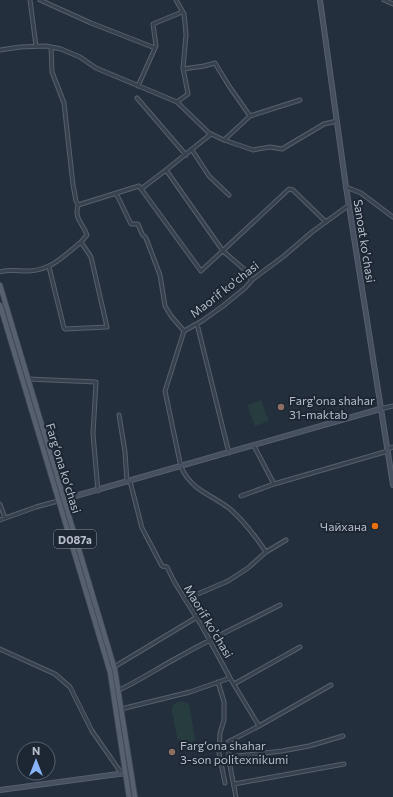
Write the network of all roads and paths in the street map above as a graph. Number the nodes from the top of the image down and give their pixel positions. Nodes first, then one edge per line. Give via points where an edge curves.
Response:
1 (30, 0) edge
2 (40, 0) edge
3 (176, 0) edge
4 (320, 0) edge
5 (384, 0) edge
6 (393, 4) edge
7 (182, 12) junction
8 (36, 46) junction
9 (51, 47) junction
10 (155, 48) junction
11 (0, 50) edge
12 (183, 69) junction
13 (138, 86) junction
14 (137, 98) dead end
15 (300, 100) dead end
16 (177, 102) junction
17 (250, 116) junction
18 (337, 121) junction
19 (211, 134) junction
20 (224, 140) junction
21 (192, 150) junction
22 (186, 155) junction
23 (166, 170) junction
24 (346, 187) junction
25 (141, 188) junction
26 (116, 193) junction
27 (229, 195) dead end
28 (78, 205) junction
29 (349, 205) junction
30 (393, 217) edge
31 (326, 222) junction
32 (81, 242) junction
33 (224, 251) junction
34 (50, 267) junction
35 (0, 272) edge
36 (251, 280) junction
37 (0, 285) edge
38 (0, 304) edge
39 (197, 324) junction
40 (184, 331) junction
41 (28, 379) junction
42 (393, 406) edge
43 (380, 410) junction
44 (119, 415) dead end
45 (254, 446) junction
46 (393, 447) edge
47 (388, 450) junction
48 (229, 454) junction
49 (181, 467) junction
50 (128, 482) junction
51 (274, 484) junction
52 (393, 485) edge
53 (98, 491) junction
54 (241, 496) dead end
55 (61, 501) junction
56 (0, 504) edge
57 (5, 518) junction
58 (0, 520) edge
59 (286, 540) dead end
60 (266, 552) junction
61 (186, 599) junction
62 (280, 605) dead end
63 (197, 617) junction
64 (210, 640) junction
65 (300, 647) dead end
66 (0, 649) edge
67 (114, 667) junction
68 (230, 678) junction
69 (218, 682) junction
70 (234, 684) junction
71 (331, 685) dead end
72 (118, 690) junction
73 (121, 709) junction
74 (259, 726) junction
75 (343, 736) dead end
76 (229, 758) junction
77 (344, 764) dead end
78 (124, 774) junction
79 (225, 783) dead end
80 (234, 784) junction
81 (0, 790) edge
82 (130, 797) edge
83 (135, 797) edge
84 (236, 797) edge

1 - 8 street
2 - 10 street
3 - 7 street
4 - 18 main road, Sanoat ko'chasi
5 - 6 street
7 - 10 street via 153,24
7 - 12 street via 186,35
8 - 9 street
8 - 11 street
9 - 13 street via 80,57 96,68
9 - 28 street via 52,72 64,102 73,185
10 - 13 street
12 - 16 street via 188,94
12 - 17 street via 214,63
13 - 16 street
14 - 22 street
15 - 17 street
16 - 19 street
17 - 20 street
18 - 20 street via 324,124 282,149 270,147 253,150
18 - 24 main road, Sanoat ko'chasi
19 - 20 street
19 - 21 street
21 - 22 street
21 - 27 street via 209,176
22 - 23 street
23 - 25 street
23 - 33 street
24 - 29 main road, Sanoat ko'chasi
24 - 30 street via 360,192
25 - 26 street via 139,186
25 - 33 street via 201,271
26 - 28 street
26 - 40 street via 131,224 138,224 146,238 160,275 166,306
28 - 32 street via 77,217 87,235
29 - 31 street, Maorif ko'chasi
29 - 43 main road, Sanoat ko'chasi
31 - 33 street via 289,189
31 - 36 street, Maorif ko'chasi
32 - 34 street
32 - 34 street via 91,257 108,327 64,328
33 - 36 street via 245,270
34 - 35 street via 31,271
36 - 39 street, Maorif ko'chasi via 229,301
37 - 41 main road, Fargʻona koʻchasi / D087a
38 - 55 main road, Fargʻona koʻchasi / D087a
39 - 40 street, Maorif ko'chasi
39 - 48 street
40 - 49 street, Maorif ko'chasi via 165,391
41 - 53 street via 96,382 93,434
41 - 55 main road, Fargʻona koʻchasi / D087a
42 - 43 street
43 - 45 main road
43 - 47 main road, Sanoat ko'chasi
44 - 50 street
45 - 48 main road
45 - 51 street
46 - 47 street
47 - 51 street
47 - 52 main road, Sanoat ko'chasi
48 - 49 main road
49 - 50 main road
49 - 60 street via 194,485 237,516
50 - 53 main road
50 - 61 street, Maorif ko'chasi via 142,528 162,566 167,567
51 - 54 street
53 - 55 main road
55 - 57 street
55 - 67 main road, Fargʻona koʻchasi / D087a
55 - 78 main road, Fargʻona koʻchasi / D087a via 110,672
56 - 57 street
57 - 58 street
59 - 60 street
60 - 61 street via 228,581
61 - 63 street, Maorif ko'chasi
62 - 64 street
63 - 64 street, Maorif ko'chasi
63 - 67 street
64 - 68 street, Maorif ko'chasi
64 - 72 street
65 - 70 street
66 - 78 street via 55,674 70,687 92,731
67 - 72 main road, Fargʻona koʻchasi / D087a
68 - 69 street
68 - 70 street, Maorif ko'chasi
69 - 73 street via 190,692
69 - 79 street via 224,702 219,753
70 - 74 street, Maorif ko'chasi
71 - 74 street
72 - 73 main road, Fargʻona koʻchasi / D087a
73 - 83 main road, Fargʻona koʻchasi / D087a
74 - 76 street via 228,742
75 - 76 street via 309,746
76 - 80 street
77 - 80 street
78 - 81 main road
78 - 82 main road, Fargʻona koʻchasi / D087a
80 - 84 street

